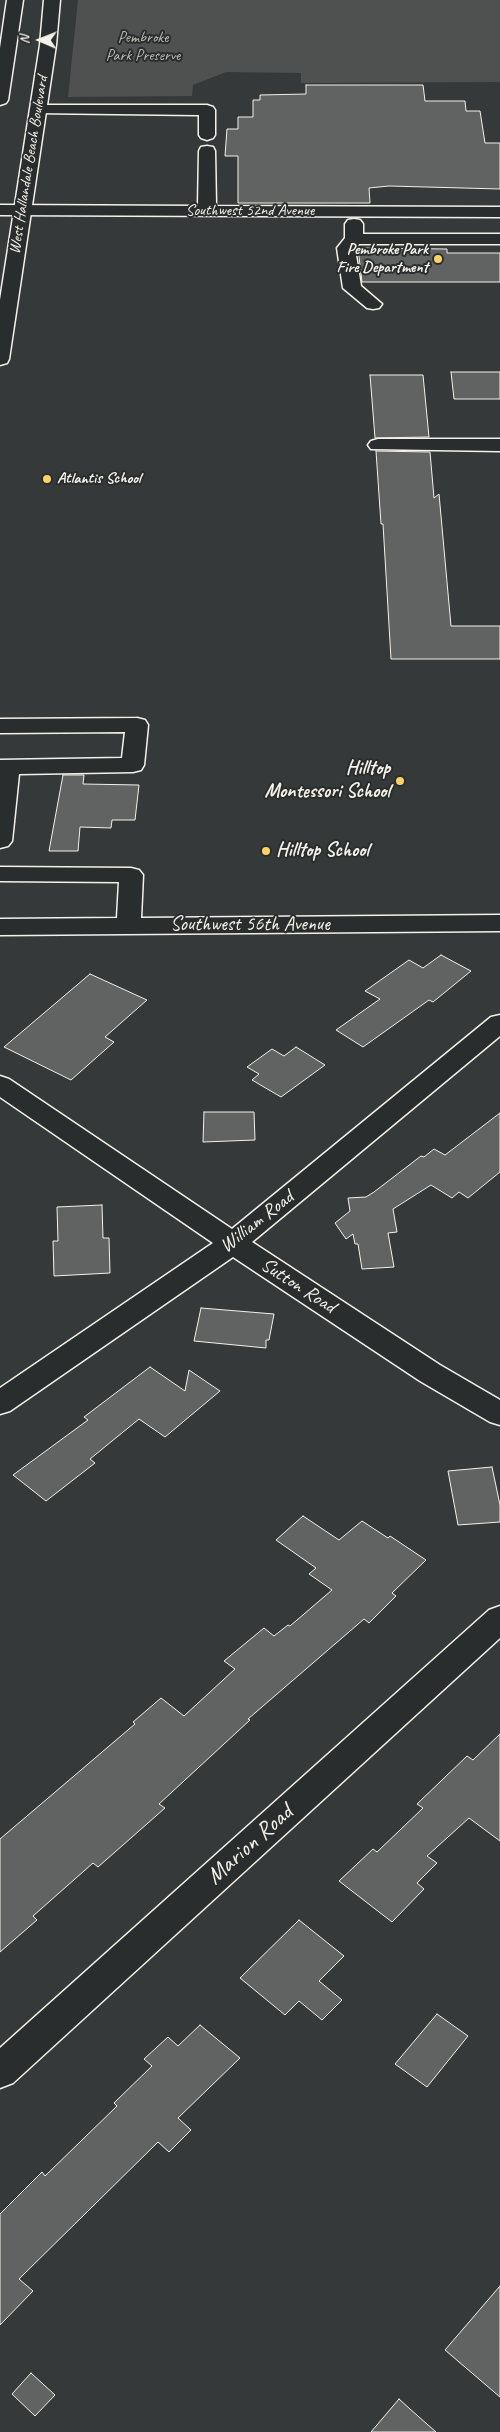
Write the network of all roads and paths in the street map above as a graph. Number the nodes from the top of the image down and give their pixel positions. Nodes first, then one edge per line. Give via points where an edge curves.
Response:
1 (15, 0) edge
2 (52, 0) edge
3 (48, 45) junction
4 (3, 70) edge
5 (0, 100) edge
6 (38, 110) junction
7 (0, 210) edge
8 (22, 210) junction
9 (207, 211) junction
10 (354, 212) junction
11 (500, 212) edge
12 (354, 239) junction
13 (500, 239) edge
14 (373, 304) dead end
15 (0, 359) edge
16 (378, 445) dead end
17 (500, 445) edge
18 (0, 726) edge
19 (4, 767) edge
20 (0, 841) edge
21 (0, 874) edge
22 (500, 923) edge
23 (129, 925) junction
24 (0, 926) edge
25 (500, 1023) edge
26 (0, 1085) edge
27 (233, 1243) junction
28 (0, 1403) edge
29 (500, 1414) edge
30 (500, 1618) edge
31 (0, 2071) edge

1 - 4 street, West Hallandale Beach Boulevard
2 - 3 street, West Hallandale Beach Boulevard
3 - 4 street
3 - 6 street, West Hallandale Beach Boulevard
4 - 5 street, West Hallandale Beach Boulevard
6 - 8 street, West Hallandale Beach Boulevard
6 - 9 street via 207,110
7 - 8 street, Southwest 52nd Avenue
8 - 9 street, Southwest 52nd Avenue
8 - 15 street, West Hallandale Beach Boulevard
9 - 10 street, Southwest 52nd Avenue
10 - 11 street, Southwest 52nd Avenue
10 - 12 street
12 - 13 street
12 - 14 street via 346,248 352,288
16 - 17 street
18 - 19 street via 137,725 133,765
19 - 20 street
21 - 23 street via 131,875
22 - 23 street, Southwest 56th Avenue
23 - 24 street, Southwest 56th Avenue
25 - 27 street, William Road
26 - 27 street, Sutton Road
27 - 28 street, William Road
27 - 29 street, Sutton Road via 430,1373
30 - 31 street, Marion Road

